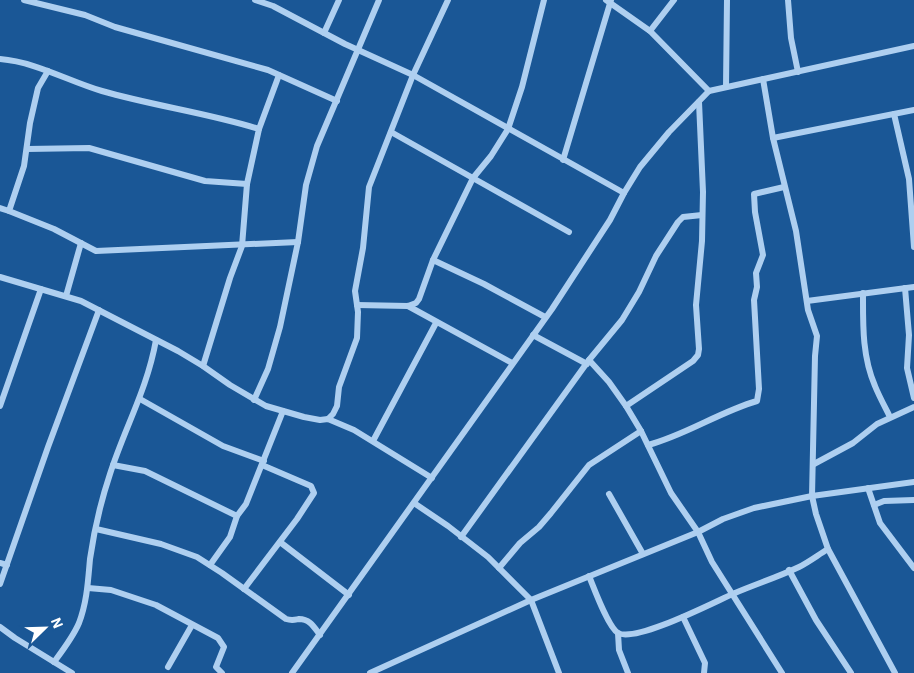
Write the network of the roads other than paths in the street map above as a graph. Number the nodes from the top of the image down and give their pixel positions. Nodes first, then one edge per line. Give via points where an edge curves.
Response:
1 (24, 0) edge
2 (255, 0) edge
3 (339, 0) edge
4 (379, 0) edge
5 (448, 0) edge
6 (544, 0) edge
7 (674, 0) edge
8 (727, 0) edge
9 (788, 0) edge
10 (609, 1) edge
11 (277, 4) edge
12 (324, 32) junction
13 (650, 32) junction
14 (914, 46) edge
15 (359, 50) junction
16 (0, 59) edge
17 (48, 71) junction
18 (798, 72) junction
19 (279, 75) junction
20 (413, 75) junction
21 (763, 79) junction
22 (726, 87) junction
23 (709, 91) junction
24 (338, 101) junction
25 (699, 102) junction
26 (914, 110) edge
27 (894, 114) junction
28 (259, 129) junction
29 (508, 129) junction
30 (391, 132) junction
31 (772, 138) junction
32 (26, 149) junction
33 (563, 160) junction
34 (473, 178) junction
35 (247, 184) junction
36 (784, 187) junction
37 (624, 193) junction
38 (0, 208) edge
39 (9, 211) junction
40 (702, 215) junction
41 (569, 232) dead end
42 (298, 242) junction
43 (81, 243) junction
44 (242, 246) junction
45 (914, 247) edge
46 (433, 260) junction
47 (0, 277) edge
48 (914, 287) edge
49 (905, 288) junction
50 (41, 289) junction
51 (863, 293) junction
52 (66, 296) junction
53 (807, 301) junction
54 (357, 305) junction
55 (408, 306) junction
56 (99, 310) junction
57 (545, 317) junction
58 (436, 323) junction
59 (533, 335) junction
60 (156, 340) junction
61 (912, 340) edge
62 (588, 362) junction
63 (512, 363) junction
64 (203, 366) junction
65 (914, 398) edge
66 (140, 399) junction
67 (254, 400) junction
68 (0, 406) edge
69 (626, 406) junction
70 (914, 407) edge
71 (283, 411) junction
72 (328, 418) junction
73 (890, 418) junction
74 (641, 431) junction
75 (373, 441) junction
76 (648, 445) junction
77 (263, 463) junction
78 (814, 464) junction
79 (113, 465) junction
80 (432, 478) junction
81 (914, 482) edge
82 (868, 488) junction
83 (609, 494) dead end
84 (812, 496) junction
85 (914, 500) edge
86 (414, 503) junction
87 (874, 505) junction
88 (237, 516) junction
89 (96, 529) junction
90 (698, 532) junction
91 (462, 537) junction
92 (280, 542) junction
93 (828, 549) junction
94 (643, 554) junction
95 (0, 563) edge
96 (913, 564) edge
97 (7, 565) junction
98 (210, 565) junction
99 (499, 568) junction
100 (789, 570) junction
101 (589, 576) junction
102 (0, 584) edge
103 (88, 588) junction
104 (244, 589) junction
105 (349, 594) junction
106 (733, 594) junction
107 (531, 600) junction
108 (683, 617) junction
109 (192, 625) junction
110 (0, 627) edge
111 (618, 633) junction
112 (320, 635) junction
113 (54, 662) junction
114 (168, 667) dead end
115 (72, 673) edge
116 (222, 673) edge
117 (292, 673) edge
118 (370, 673) edge
119 (558, 673) edge
120 (628, 673) edge
121 (704, 673) edge
122 (782, 673) edge
123 (852, 673) edge
124 (895, 673) edge

1 - 19 street via 85,15 115,27
2 - 11 street
3 - 12 street
4 - 15 street
5 - 20 street
6 - 29 street
7 - 13 street
8 - 22 street
9 - 18 street
10 - 13 street
10 - 33 street
11 - 12 street
12 - 15 street
13 - 23 street
14 - 18 street
15 - 20 street
15 - 24 street
16 - 17 street
17 - 28 street via 101,91
17 - 32 street via 38,88
18 - 21 street
19 - 24 street
19 - 28 street
20 - 29 street
20 - 30 street
21 - 22 street
21 - 31 street
22 - 23 street
23 - 25 street
24 - 42 street via 315,154 306,185
25 - 37 street via 640,167
25 - 40 street
26 - 27 street
27 - 31 street
27 - 45 street via 909,179
28 - 35 street
29 - 33 street
29 - 34 street
30 - 34 street
30 - 54 street via 369,187 355,291
31 - 36 street
32 - 35 street via 89,148 205,181
32 - 39 street via 24,166
33 - 37 street
34 - 41 street
34 - 46 street
35 - 44 street
36 - 53 street via 796,231
36 - 76 street via 754,194 754,212 763,255 756,273 754,300 757,400
37 - 57 street via 610,220
38 - 39 street
39 - 43 street
40 - 62 street via 678,222 622,320
40 - 69 street via 696,306 698,355
42 - 44 street
42 - 67 street via 280,327 268,369
43 - 44 street via 96,251
43 - 52 street
44 - 64 street
46 - 55 street via 419,299
46 - 57 street
47 - 50 street
48 - 49 street
49 - 51 street
49 - 61 street
50 - 52 street
50 - 68 street
51 - 53 street
51 - 73 street via 864,343 868,362
52 - 56 street
53 - 78 street via 817,336
54 - 55 street
54 - 72 street via 357,338 339,387 337,406
55 - 58 street
56 - 60 street
56 - 97 street
57 - 59 street
58 - 63 street
58 - 75 street
59 - 62 street
59 - 63 street
60 - 64 street
60 - 66 street
61 - 65 street via 907,368
62 - 69 street via 609,382
62 - 91 street
63 - 80 street
64 - 67 street
66 - 77 street via 223,446
66 - 79 street
67 - 71 street
69 - 74 street
70 - 73 street
71 - 72 street via 320,420
71 - 77 street
72 - 75 street
73 - 78 street
74 - 76 street
74 - 99 street via 589,464 539,527
75 - 80 street
76 - 90 street via 671,493
77 - 88 street via 246,504
77 - 92 street via 314,490
78 - 84 street
79 - 88 street via 145,471
79 - 89 street
80 - 86 street
81 - 82 street
82 - 84 street
82 - 87 street
83 - 94 street
84 - 90 street via 754,508
84 - 93 street
85 - 87 street via 884,500
86 - 91 street
86 - 105 street
87 - 96 street via 880,523
88 - 98 street via 230,537
89 - 98 street via 161,544
89 - 103 street
90 - 94 street
90 - 106 street via 712,562
91 - 99 street
92 - 104 street
92 - 105 street
93 - 100 street
93 - 124 street
94 - 101 street
95 - 97 street
97 - 102 street
98 - 104 street
99 - 107 street
100 - 106 street
100 - 123 street via 816,620
101 - 107 street
101 - 111 street via 600,605
103 - 109 street via 112,590 156,605
103 - 113 street via 78,623
104 - 112 street via 286,619 310,622
105 - 112 street
106 - 108 street
106 - 122 street
107 - 118 street
107 - 119 street
108 - 111 street via 640,633
108 - 121 street via 705,663
109 - 114 street
109 - 116 street via 223,643 216,667
110 - 113 street
111 - 120 street via 619,650
112 - 117 street
113 - 115 street

